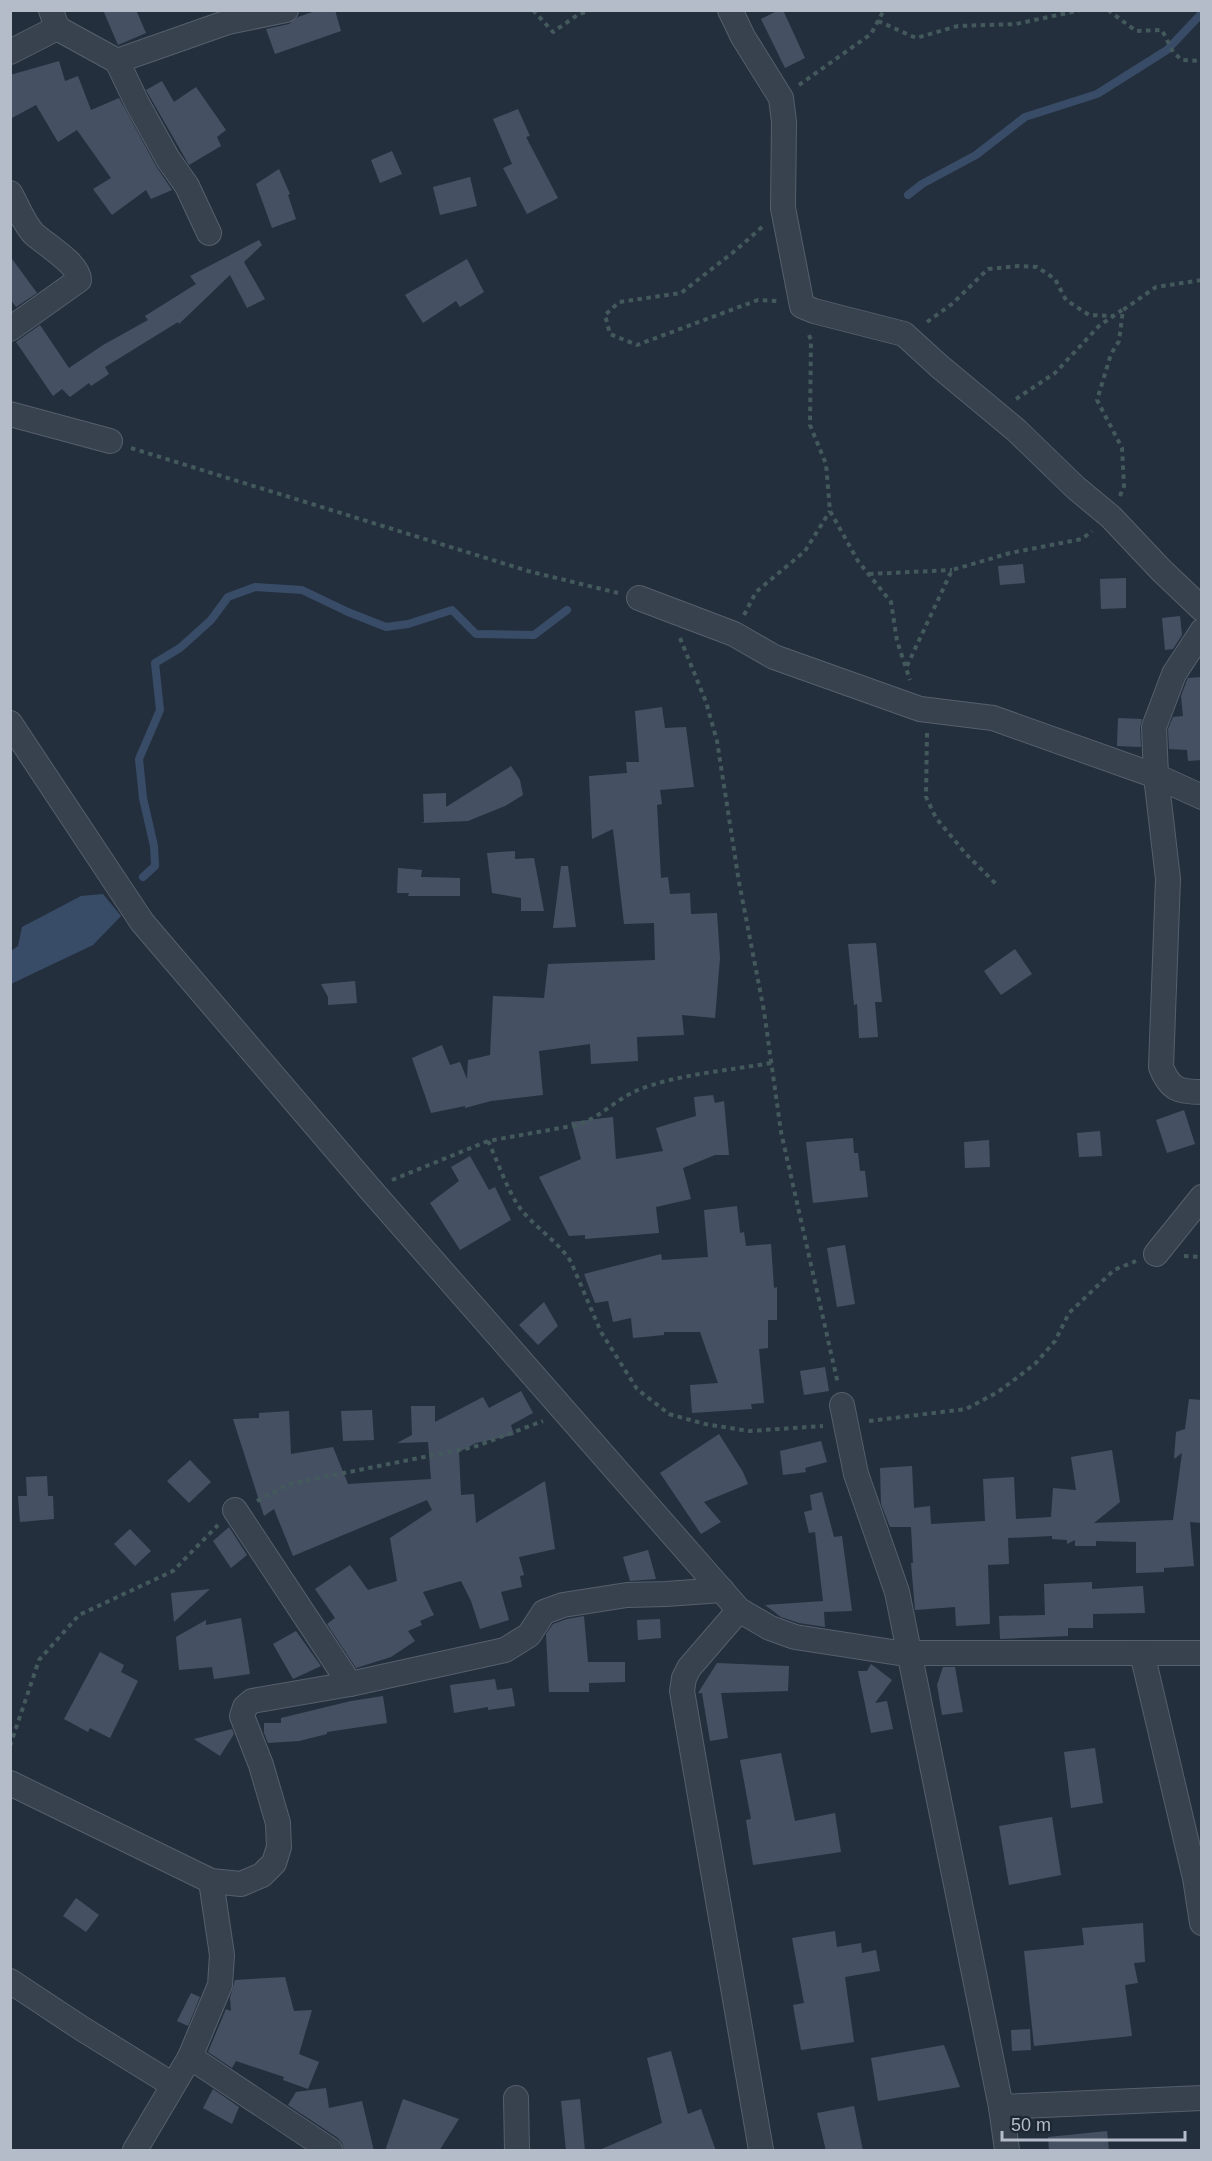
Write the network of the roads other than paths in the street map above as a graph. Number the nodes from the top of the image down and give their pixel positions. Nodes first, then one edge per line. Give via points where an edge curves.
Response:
1 (286, 10) edge
2 (729, 10) edge
3 (54, 19) edge
4 (10, 52) edge
5 (117, 61) junction
6 (10, 192) edge
7 (209, 233) dead end
8 (10, 329) edge
9 (10, 414) edge
10 (110, 441) road end
11 (639, 598) road end
12 (1202, 609) edge
13 (1202, 631) edge
14 (10, 723) edge
15 (1156, 776) junction
16 (1202, 797) edge
17 (1202, 1092) edge
18 (1202, 1197) edge
19 (1156, 1254) road end
20 (844, 1414) road end
21 (235, 1510) dead end
22 (722, 1590) junction
23 (739, 1610) junction
24 (1142, 1653) junction
25 (1202, 1653) edge
26 (910, 1654) junction
27 (350, 1684) junction
28 (10, 1783) edge
29 (211, 1881) junction
30 (1202, 1923) edge
31 (10, 1981) edge
32 (190, 2057) junction
33 (173, 2085) junction
34 (516, 2098) dead end
35 (1202, 2098) edge
36 (1001, 2107) junction
37 (135, 2151) edge
38 (330, 2151) edge
39 (517, 2151) edge
40 (760, 2151) edge
41 (1007, 2151) edge

1 - 5 street via 228,22
2 - 12 street via 781,98 783,208 802,306 904,333 1111,517
3 - 4 street
3 - 5 street
5 - 7 street
6 - 8 street via 32,232 76,270 79,280
9 - 10 street
11 - 15 street via 734,634 774,657 920,709 993,718
13 - 15 street via 1174,674 1154,727
14 - 22 street via 142,922
15 - 16 street
15 - 17 street via 1168,879 1161,1067 1174,1088
18 - 19 street
20 - 26 street via 856,1474 897,1592
21 - 27 street
22 - 23 street
22 - 27 street via 627,1595 563,1605 544,1612 529,1635 505,1650
23 - 26 street via 795,1637
23 - 40 street via 688,1668 682,1691
24 - 25 street
24 - 26 street
24 - 30 street
26 - 36 street
27 - 29 street via 252,1701 245,1707 242,1716 278,1823 279,1847 274,1863 262,1875 240,1884
28 - 29 street
29 - 32 street via 222,1970 220,1985
31 - 33 street
32 - 33 street
32 - 38 street
33 - 37 street
34 - 39 street
35 - 36 street
36 - 41 street

